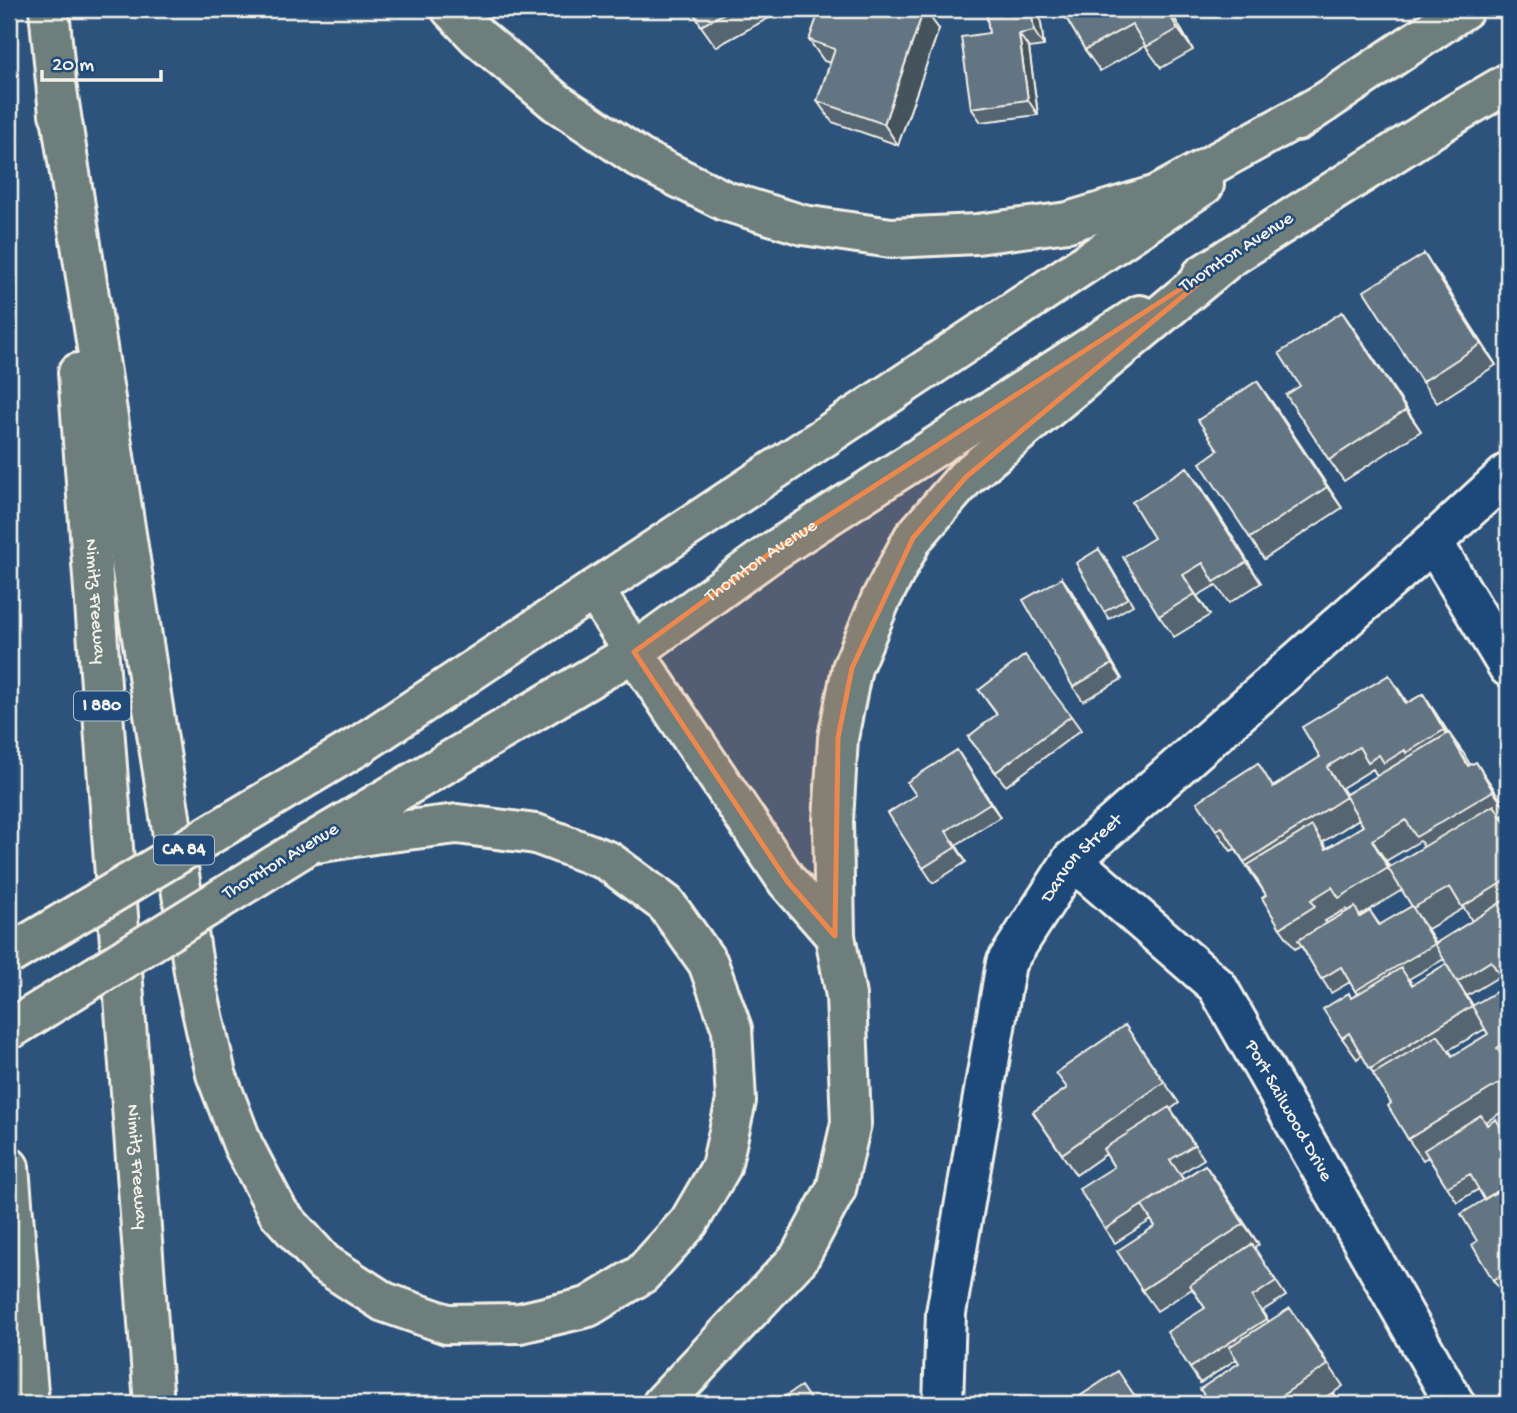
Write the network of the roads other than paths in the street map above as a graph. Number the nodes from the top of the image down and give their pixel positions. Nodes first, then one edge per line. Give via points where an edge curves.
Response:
1 (50, 9) edge
2 (451, 9) edge
3 (1464, 9) edge
4 (1508, 83) edge
5 (57, 90) junction
6 (1324, 103) junction
7 (1230, 257) junction
8 (1508, 473) edge
9 (1433, 542) junction
10 (594, 590) junction
11 (634, 652) junction
12 (1508, 667) edge
13 (309, 844) junction
14 (1072, 860) junction
15 (835, 936) junction
16 (9, 955) edge
17 (9, 1030) edge
18 (9, 1167) edge
19 (29, 1404) edge
20 (154, 1404) edge
21 (662, 1404) edge
22 (943, 1404) edge
23 (1455, 1404) edge

1 - 5 main road, Nimitz Freeway / I 880
2 - 6 main road via 556,102 641,159 724,201 803,225 891,238 977,234 1068,222 1157,195
3 - 6 main road
4 - 7 main road, Thornton Avenue
5 - 13 main road via 196,984 216,1074 243,1145 278,1212 324,1264 384,1302 447,1324 520,1323 588,1307 642,1274 689,1222 721,1167 736,1101 732,1029 708,963 666,904 608,861 536,834 457,824
5 - 20 main road, Nimitz Freeway / I 880
6 - 10 main road
7 - 11 main road, Thornton Avenue via 769,554
7 - 15 main road via 966,477 913,538 852,667 838,738 833,821
8 - 9 street, Darvon Street
9 - 12 street
9 - 14 street, Darvon Street
10 - 11 main road
10 - 16 main road, CA 84, bridge via 360,745
11 - 13 main road, Thornton Avenue
11 - 15 main road via 787,881
13 - 17 main road, Thornton Avenue, bridge
14 - 22 street, Darvon Street via 1006,963 946,1313
14 - 23 street, Port Sailwood Drive via 1217,986
15 - 21 main road via 846,996 851,1123 836,1189 799,1258
18 - 19 main road

